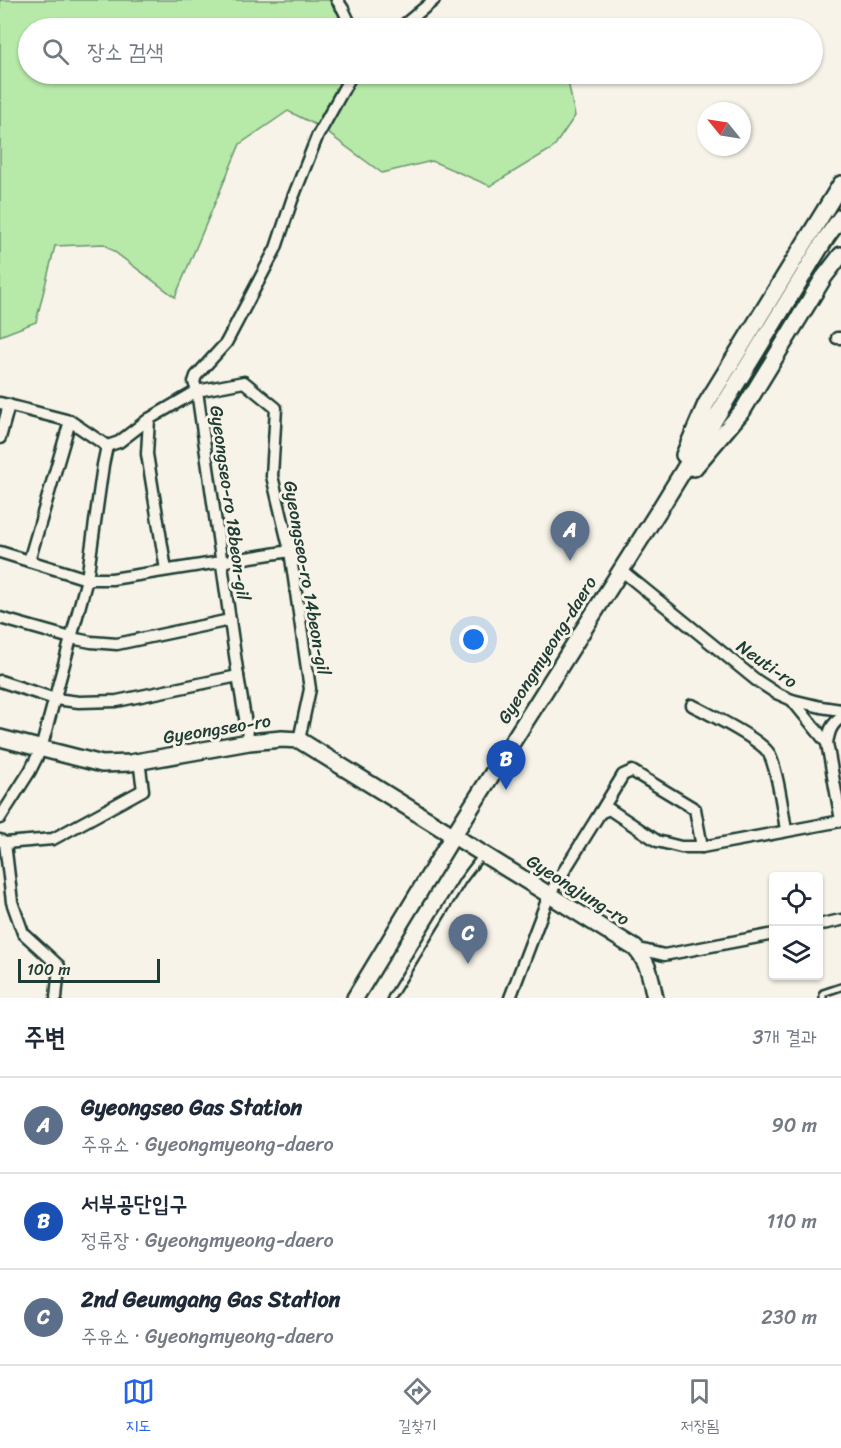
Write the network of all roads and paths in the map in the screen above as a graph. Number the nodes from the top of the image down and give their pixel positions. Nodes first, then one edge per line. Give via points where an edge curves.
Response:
1 (337, 0) edge
2 (434, 0) edge
3 (347, 18) edge
4 (412, 18) edge
5 (346, 84) edge
6 (841, 184) edge
7 (841, 217) edge
8 (841, 255) edge
9 (197, 391) junction
10 (5, 404) edge
11 (149, 419) junction
12 (70, 421) junction
13 (0, 438) edge
14 (107, 446) junction
15 (661, 507) junction
16 (290, 551) junction
17 (0, 552) edge
18 (29, 561) junction
19 (222, 561) junction
20 (166, 570) junction
21 (621, 570) junction
22 (87, 579) junction
23 (0, 618) edge
24 (230, 620) junction
25 (71, 638) junction
26 (238, 676) junction
27 (0, 681) edge
28 (55, 699) junction
29 (792, 700) junction
30 (692, 705) dead end
31 (841, 710) edge
32 (841, 718) edge
33 (0, 738) edge
34 (299, 740) junction
35 (249, 742) junction
36 (827, 743) junction
37 (41, 749) junction
38 (139, 761) junction
39 (600, 813) junction
40 (0, 818) edge
41 (841, 820) edge
42 (786, 830) junction
43 (453, 836) junction
44 (2, 841) edge
45 (702, 847) junction
46 (483, 854) junction
47 (549, 895) junction
48 (841, 921) edge
49 (823, 924) edge
50 (769, 935) edge
51 (634, 948) junction
52 (841, 987) edge
53 (512, 997) edge
54 (56, 998) edge
55 (355, 998) edge
56 (392, 998) edge
57 (655, 998) edge
58 (823, 998) edge

1 - 3 street
2 - 4 street
5 - 9 street via 317,137 276,248 226,343 196,376
6 - 15 main road, Gyeongmyeong-daero via 706,404
7 - 15 main road, Gyeongmyeong-daero
8 - 15 main road, Gyeongmyeong-daero via 743,410
9 - 11 street, Gyeongseo-ro 14beon-gil
9 - 16 street, Gyeongseo-ro 14beon-gil via 244,382 276,408 272,476
9 - 19 street, Gyeongseo-ro 18beon-gil
10 - 12 street
10 - 13 street
11 - 14 street, Gyeongseo-ro 14beon-gil via 119,442
11 - 20 street via 147,454
12 - 14 street
12 - 18 street
14 - 22 street
15 - 21 main road, Gyeongmyeong-daero
16 - 19 street
16 - 34 street, Gyeongseo-ro 14beon-gil via 310,689
17 - 18 street
18 - 22 street
19 - 20 street
19 - 24 street, Gyeongseo-ro 18beon-gil
20 - 22 street
21 - 29 street, Neuti-ro via 756,680
21 - 43 main road, Gyeongmyeong-daero
22 - 25 street
23 - 25 street, Gyeongseo-ro 18beon-gil
24 - 25 street, Gyeongseo-ro 18beon-gil via 117,644
24 - 26 street, Gyeongseo-ro 18beon-gil
25 - 28 street
26 - 28 street via 117,701
26 - 35 street, Gyeongseo-ro 18beon-gil
27 - 28 street
28 - 37 street
29 - 31 street
29 - 36 street, Neuti-ro
30 - 42 street via 760,744 768,753
32 - 36 street via 830,728
33 - 37 main road, Gyeongseo-ro
34 - 35 main road, Gyeongseo-ro
34 - 43 main road
35 - 38 main road, Gyeongseo-ro
36 - 41 street, Neuti-ro
37 - 38 main road, Gyeongseo-ro via 102,764
37 - 40 street
38 - 44 street via 143,790 53,838
39 - 45 street via 609,809 657,841
39 - 45 street via 623,775 632,771 695,809
39 - 47 street
41 - 42 street
42 - 45 street
43 - 46 main road, Gyeongjung-ro
43 - 55 main road, Gyeongmyeong-daero
44 - 54 street via 12,902 23,933 59,966
46 - 47 main road, Gyeongjung-ro
46 - 56 lane via 463,880
47 - 51 main road, Gyeongjung-ro
47 - 53 street
48 - 49 street
50 - 51 street via 664,955
51 - 57 main road, Gyeongjung-ro via 649,969
52 - 58 lane via 823,993

